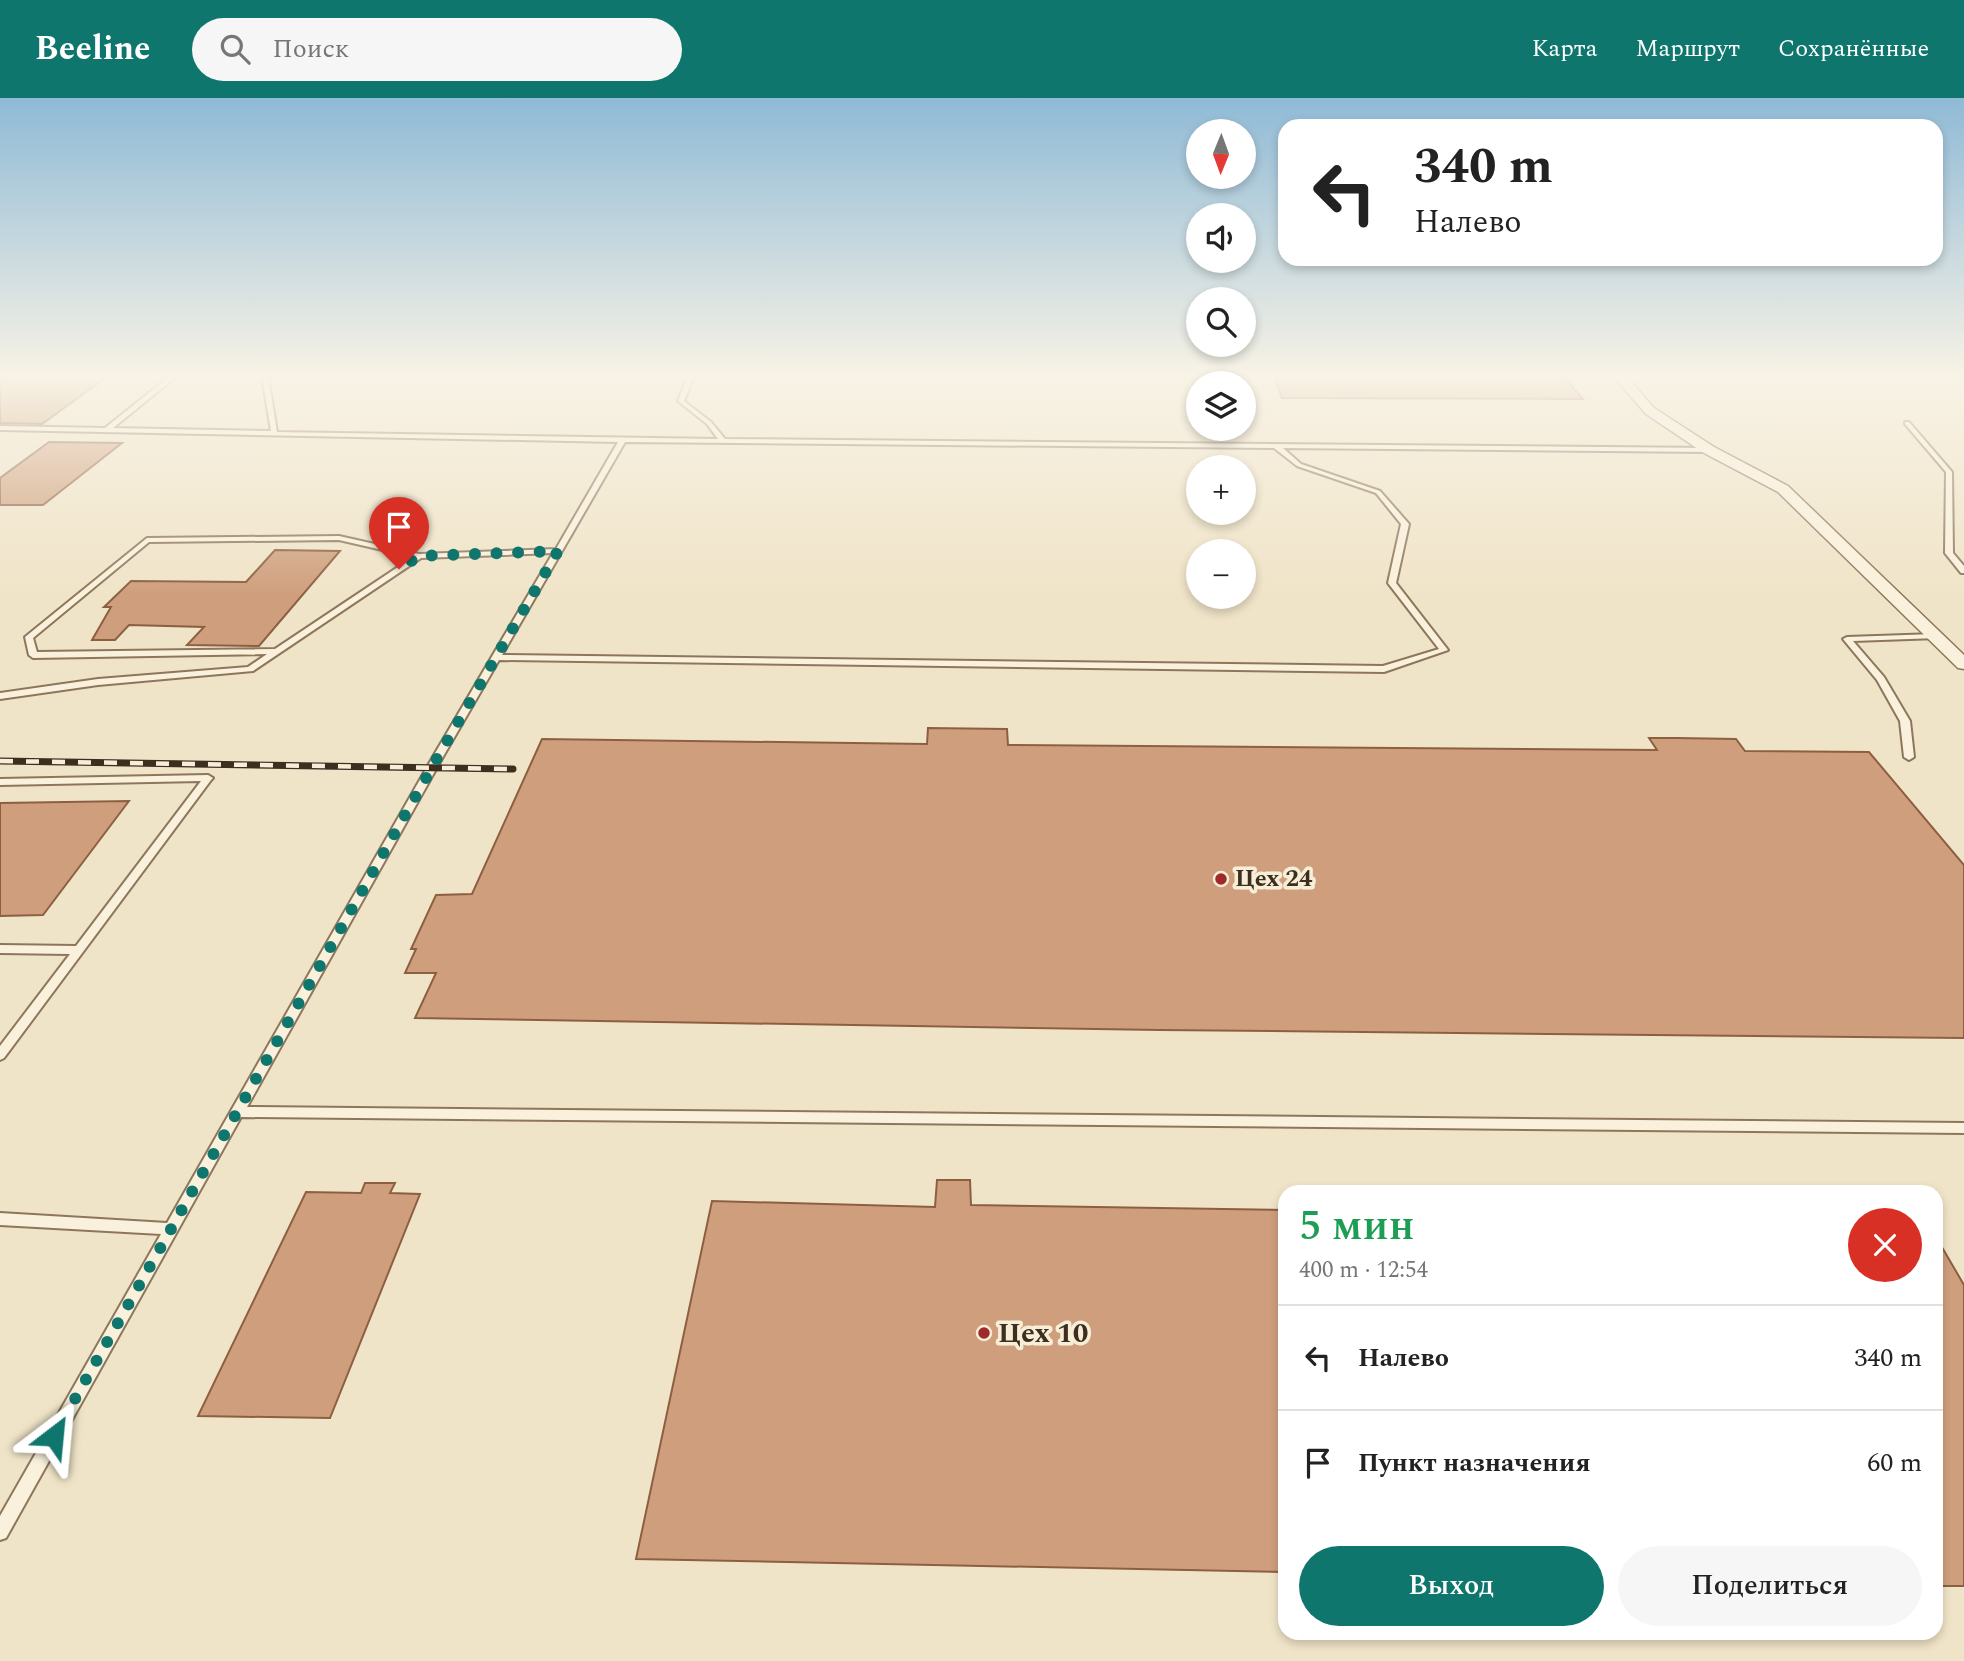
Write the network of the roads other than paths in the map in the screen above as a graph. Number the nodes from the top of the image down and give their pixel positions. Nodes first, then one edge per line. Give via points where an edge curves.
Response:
1 (618, 449) edge
2 (1280, 449) edge
3 (1594, 449) edge
4 (1930, 449) edge
5 (1709, 450) joint
6 (558, 551) junction
7 (419, 556) junction
8 (1964, 571) edge
9 (1935, 636) junction
10 (276, 651) junction
11 (496, 657) junction
12 (1964, 664) edge
13 (0, 696) edge
14 (1909, 757) dead end
15 (0, 782) edge
16 (0, 949) edge
17 (79, 950) junction
18 (0, 1055) edge
19 (237, 1112) junction
20 (1964, 1128) edge
21 (0, 1219) edge
22 (171, 1229) junction
23 (0, 1532) edge

1 - 6 lane
2 - 11 lane via 1299,465 1378,492 1405,524 1392,583 1444,650 1384,669
3 - 5 lane
4 - 8 lane via 1949,471 1949,553
5 - 9 street via 1783,489
6 - 7 lane
6 - 11 lane
7 - 10 lane
7 - 10 lane via 339,538 147,540 29,637 33,655
9 - 12 street
9 - 14 lane via 1847,639 1881,679 1906,721
10 - 13 lane via 250,668
11 - 19 lane
15 - 17 lane via 208,778
16 - 17 lane
17 - 18 lane
19 - 20 lane
19 - 22 lane
21 - 22 lane
22 - 23 lane

